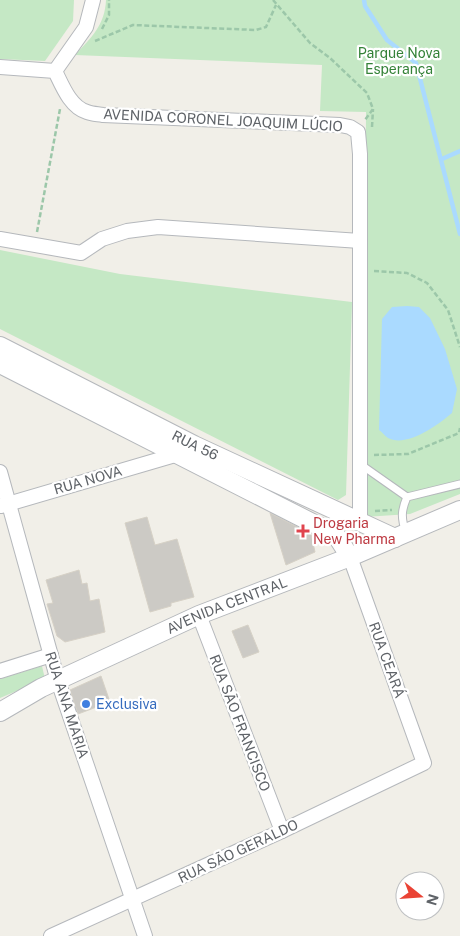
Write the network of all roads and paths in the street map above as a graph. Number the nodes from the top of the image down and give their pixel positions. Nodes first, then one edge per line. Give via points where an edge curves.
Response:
1 (93, 0) edge
2 (109, 0) edge
3 (273, 0) edge
4 (276, 5) junction
5 (97, 39) junction
6 (90, 46) dead end
7 (0, 67) edge
8 (55, 71) junction
9 (63, 88) junction
10 (358, 132) junction
11 (0, 239) edge
12 (360, 242) junction
13 (35, 246) junction
14 (371, 272) dead end
15 (0, 346) edge
16 (460, 347) edge
17 (0, 364) edge
18 (460, 428) edge
19 (176, 455) junction
20 (360, 459) junction
21 (0, 472) edge
22 (460, 484) edge
23 (407, 497) junction
24 (4, 505) edge
25 (460, 510) edge
26 (360, 523) junction
27 (400, 536) junction
28 (350, 557) junction
29 (199, 615) junction
30 (50, 655) junction
31 (0, 671) edge
32 (58, 681) junction
33 (0, 712) edge
34 (424, 763) joint
35 (282, 831) junction
36 (132, 900) junction
37 (51, 936) edge
38 (144, 936) edge

1 - 8 street via 86,27
2 - 5 path via 108,15
3 - 4 path
4 - 5 path via 266,27 256,30 133,25
4 - 10 path via 310,43 367,93 373,109
5 - 6 path
7 - 8 street
8 - 9 street, AVENIDA CORONEL JOAQUIM LÚCIO
9 - 10 street, AVENIDA CORONEL JOAQUIM LÚCIO via 85,112 103,115 340,124
9 - 13 path
10 - 12 street, AVENIDA CORONEL JOAQUIM LÚCIO
11 - 13 street
12 - 13 street via 158,227 110,236 81,253
12 - 20 street, AVENIDA CORONEL JOAQUIM LÚCIO
14 - 16 path via 407,273 427,283 448,310
15 - 26 street, RUA 56 via 194,445
17 - 19 street, RUA 56
18 - 20 path via 459,433 408,454
19 - 24 street, RUA NOVA
19 - 28 street, RUA 56 via 336,535
20 - 23 lane
20 - 26 street, AVENIDA CORONEL JOAQUIM LÚCIO
21 - 24 street, RUA ANA MARIA
22 - 23 lane
23 - 27 lane via 402,509
24 - 30 street, RUA ANA MARIA
25 - 27 street, AVENIDA CENTRAL
26 - 27 street, RUA 56
27 - 28 street, AVENIDA CENTRAL
28 - 29 street, AVENIDA CENTRAL
28 - 34 street, RUA CEARÁ
29 - 32 street, AVENIDA CENTRAL
29 - 35 street, RUA SÃO FRANCISCO
30 - 31 street
30 - 32 street, RUA ANA MARIA
32 - 33 street, AVENIDA CENTRAL
32 - 36 street, RUA ANA MARIA
34 - 35 street, RUA SÃO GERALDO
35 - 36 street, RUA SÃO GERALDO
36 - 37 street, RUA SÃO GERALDO
36 - 38 street, RUA ANA MARIA

